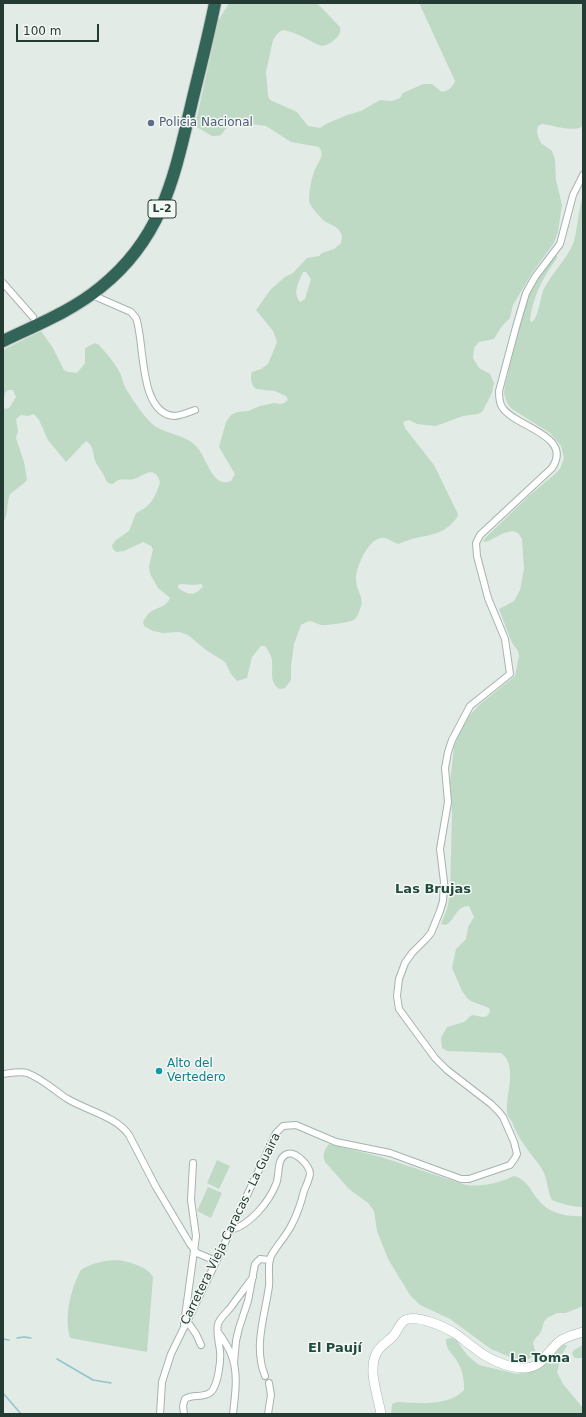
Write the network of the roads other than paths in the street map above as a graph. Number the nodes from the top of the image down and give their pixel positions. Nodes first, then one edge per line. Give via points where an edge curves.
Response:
1 (207, 3) edge
2 (215, 3) edge
3 (583, 175) edge
4 (3, 283) edge
5 (92, 295) junction
6 (33, 317) junction
7 (3, 332) edge
8 (3, 341) edge
9 (195, 410) dead end
10 (3, 1074) edge
11 (193, 1163) dead end
12 (231, 1230) junction
13 (195, 1251) junction
14 (270, 1260) junction
15 (216, 1261) junction
16 (253, 1277) junction
17 (187, 1321) junction
18 (184, 1327) junction
19 (217, 1331) junction
20 (583, 1332) edge
21 (200, 1345) dead end
22 (234, 1363) junction
23 (265, 1376) dead end
24 (269, 1383) dead end
25 (160, 1414) edge
26 (184, 1414) edge
27 (233, 1414) edge
28 (268, 1414) edge
29 (381, 1414) edge

1 - 6 highway, L-2 via 168,166 151,214 133,242 107,271 77,295
2 - 5 highway, L-2 via 176,168 165,201 135,253
3 - 12 street, Carretera Vieja Caracas - La Guaira via 573,195 560,244 526,292 499,391 502,408 555,445 555,464 480,535 476,543 488,598 507,644 510,674 470,706 452,740 445,768 448,802 440,849 444,882 443,900 430,933 405,963 399,979 397,996 399,1010 435,1058 503,1117 516,1150 513,1161 506,1167 469,1179 461,1178 390,1153 336,1142 296,1125 287,1125 280,1127 276,1133
4 - 6 street
5 - 8 highway, L-2
5 - 9 street via 131,312 136,318 145,379 157,407 166,414 175,416
6 - 7 highway, L-2
10 - 13 street via 30,1074 66,1098 124,1128
11 - 13 street via 191,1200 196,1236
12 - 14 street via 245,1223 262,1207 277,1183 281,1160 288,1154 295,1155 307,1165 310,1176 294,1220
12 - 15 street, Carretera Vieja Caracas - La Guaira
13 - 15 street
13 - 18 street
14 - 16 street via 258,1260
14 - 23 street via 260,1353
15 - 17 street, Carretera Vieja Caracas - La Guaira
16 - 19 street via 220,1320
16 - 22 street via 236,1341
17 - 18 street, Carretera Vieja Caracas - La Guaira
17 - 21 street
18 - 25 street, Carretera Vieja Caracas - La Guaira via 163,1376
19 - 22 street
19 - 26 street via 220,1361 216,1383 209,1394 191,1395 185,1399
20 - 29 main road via 560,1341 538,1365 520,1368 493,1360 456,1334 420,1318 411,1318 404,1321 376,1354 373,1374
22 - 27 street via 236,1383
24 - 28 street via 271,1395

